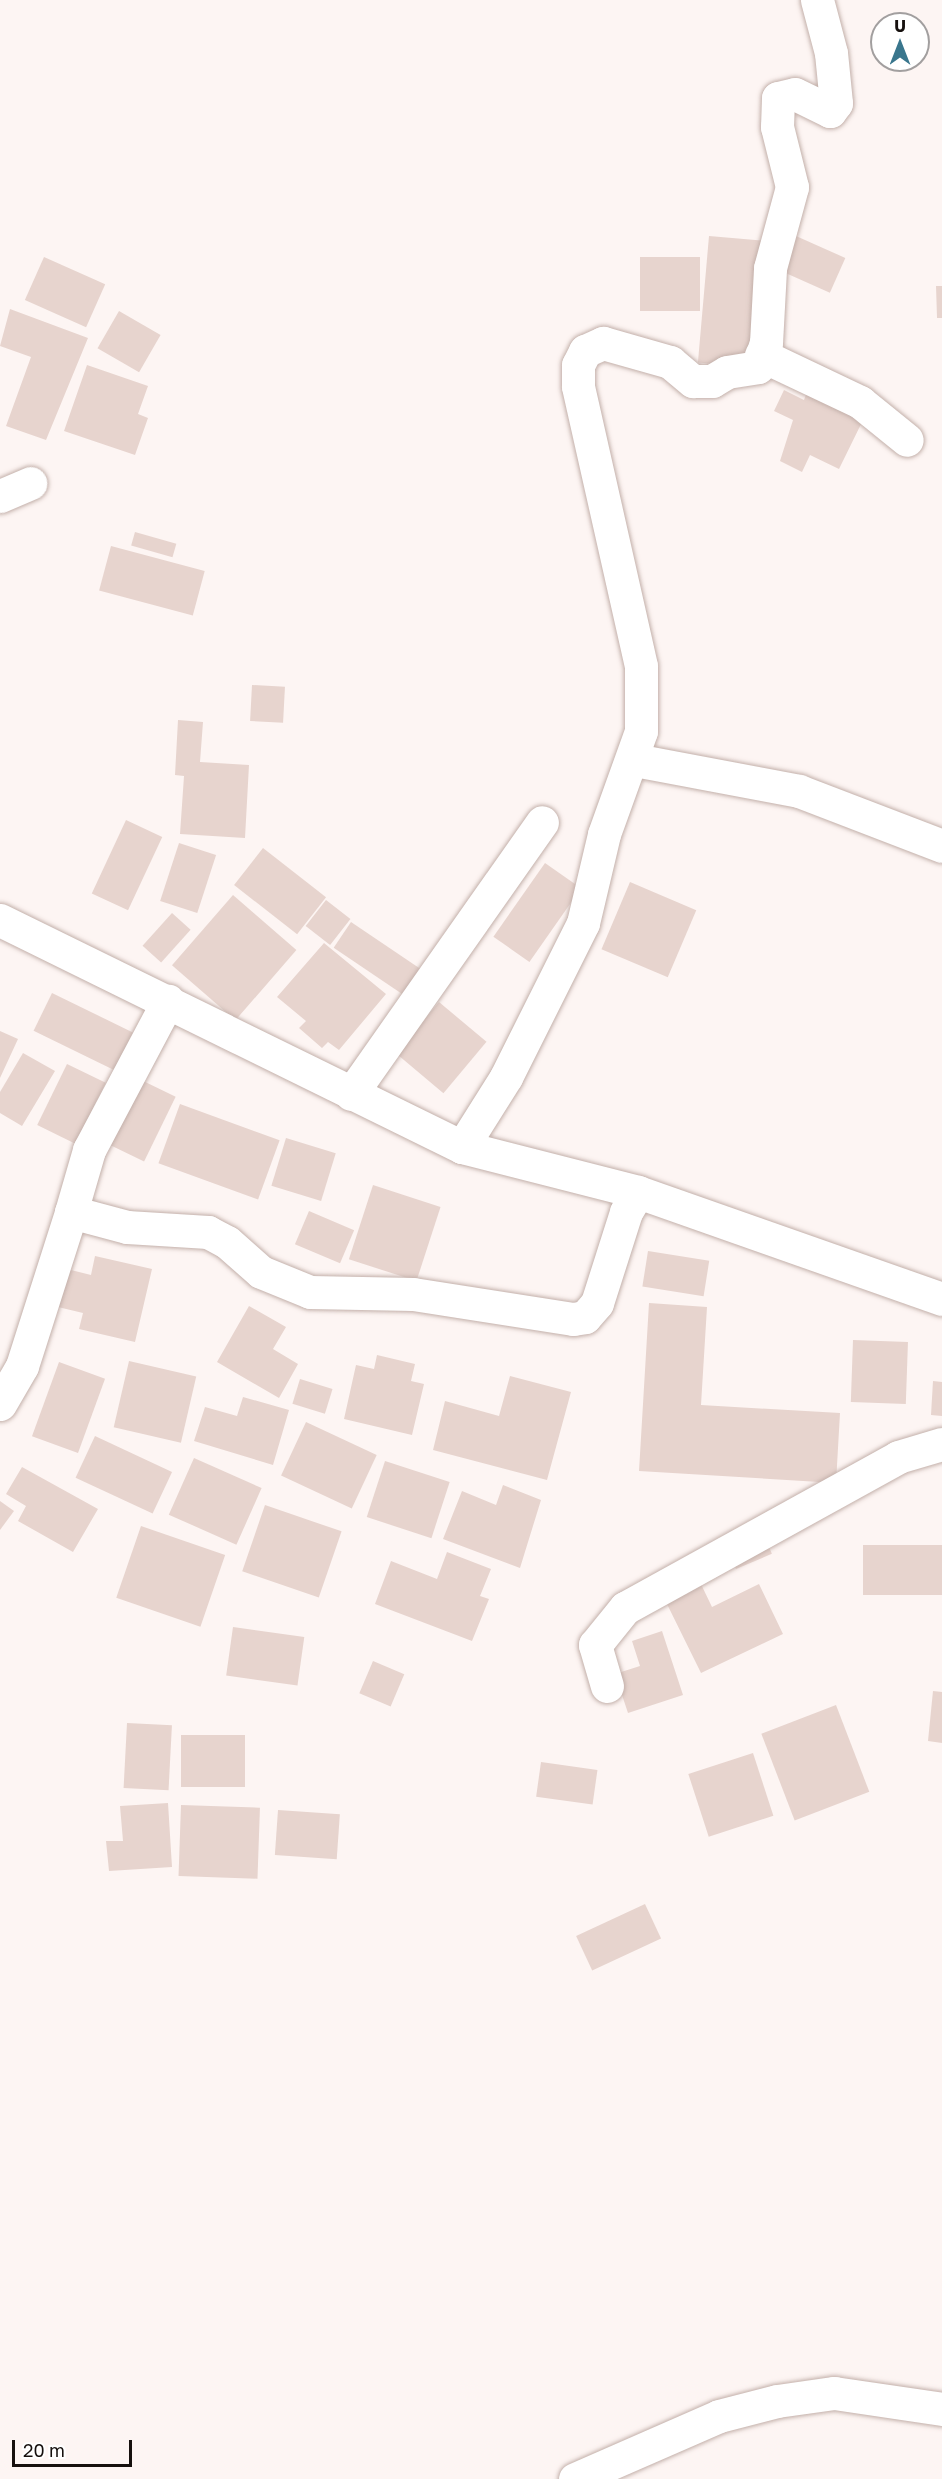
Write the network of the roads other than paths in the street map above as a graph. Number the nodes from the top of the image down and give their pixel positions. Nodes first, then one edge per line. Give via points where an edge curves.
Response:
1 (817, 0) edge
2 (761, 355) junction
3 (907, 440) dead end
4 (30, 483) dead end
5 (0, 496) edge
6 (635, 760) junction
7 (542, 822) dead end
8 (942, 846) edge
9 (0, 921) edge
10 (168, 1001) junction
11 (351, 1094) junction
12 (462, 1147) junction
13 (638, 1192) junction
14 (71, 1212) junction
15 (942, 1299) edge
16 (0, 1404) edge
17 (942, 1444) edge
18 (607, 1686) dead end
19 (942, 2409) edge
20 (575, 2479) edge

1 - 2 street via 831,53 836,104 830,111 795,93 778,98 777,127 792,186 770,268
2 - 3 street via 860,402
2 - 6 street via 752,370 727,372 704,382 693,381 670,362 616,344 595,345 578,364 578,387 641,666
4 - 5 street
6 - 8 street via 799,791
6 - 12 street via 604,834 583,923 506,1077
7 - 11 street
9 - 10 street
10 - 11 street
10 - 14 street via 89,1150
11 - 12 street
12 - 13 street
13 - 14 street via 626,1212 597,1303 585,1317 573,1318 413,1294 310,1292 261,1272 227,1242 208,1232 127,1227
13 - 15 street
14 - 16 street via 22,1366
17 - 18 street via 889,1461 625,1608 595,1646
19 - 20 street via 834,2394 777,2402 719,2416

